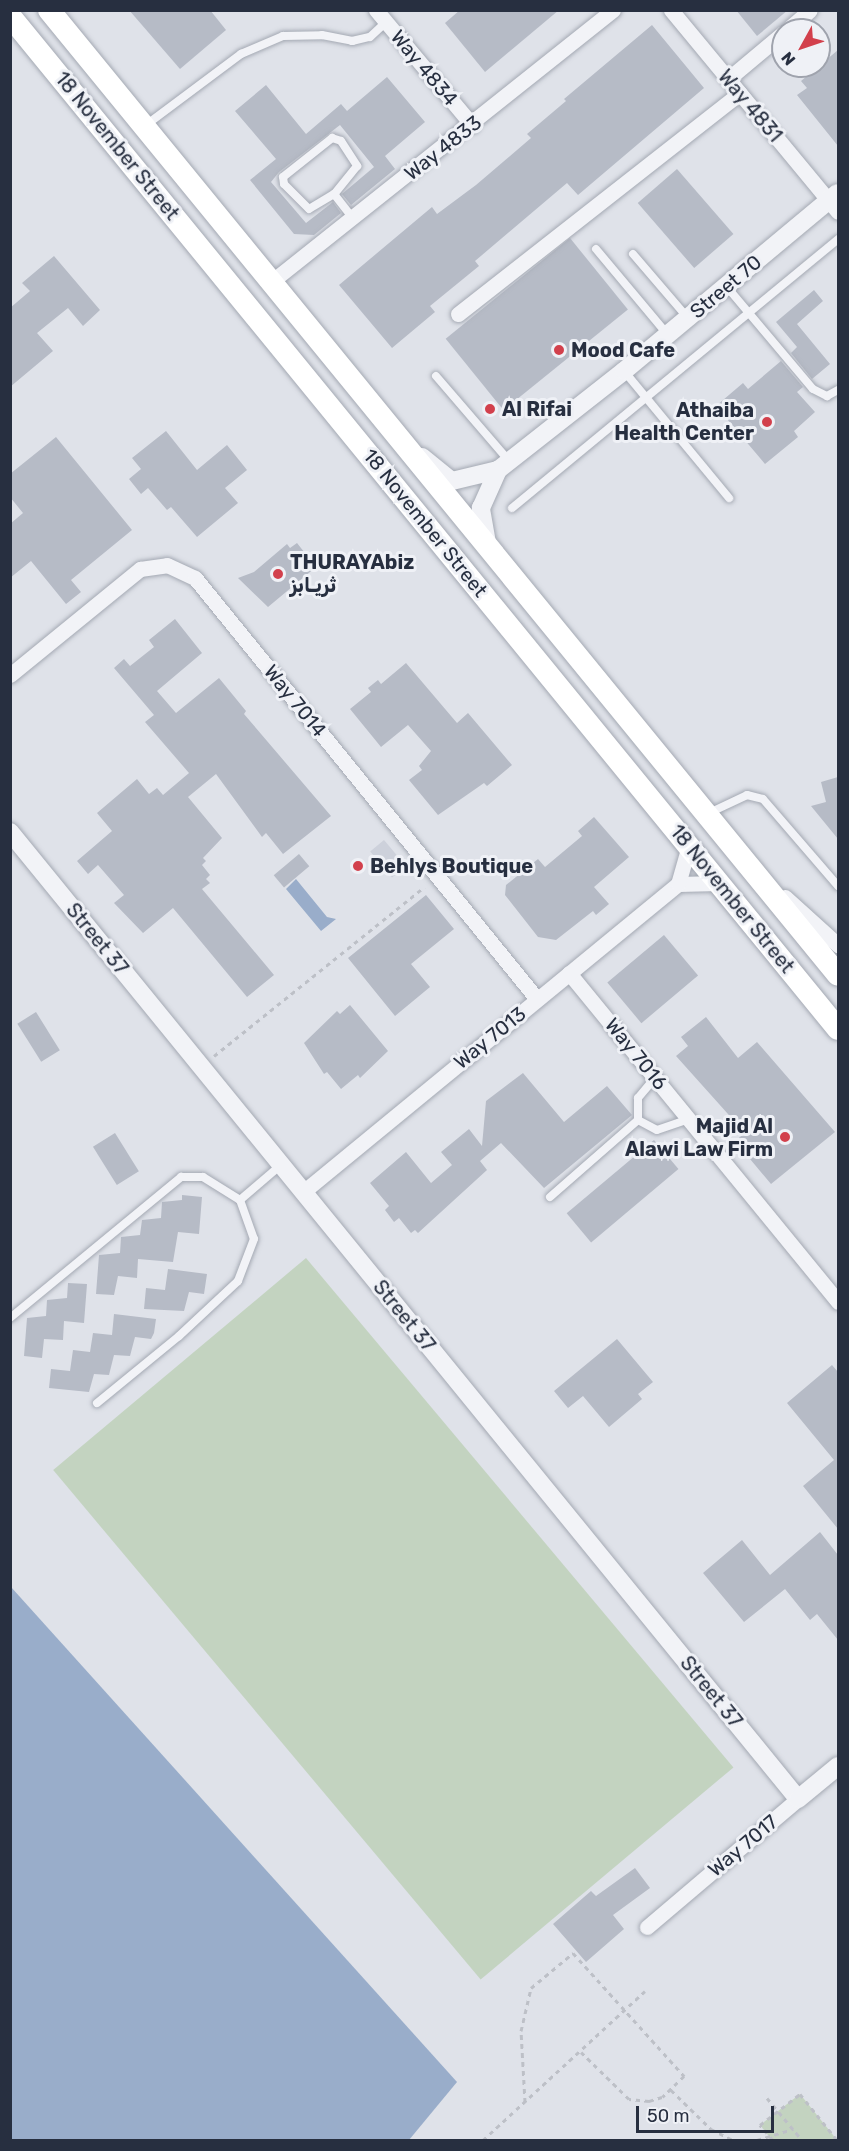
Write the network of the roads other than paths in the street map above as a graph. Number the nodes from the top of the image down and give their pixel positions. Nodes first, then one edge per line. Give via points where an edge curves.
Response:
1 (49, 10) edge
2 (613, 10) edge
3 (671, 10) edge
4 (10, 16) edge
5 (381, 16) edge
6 (771, 43) edge
7 (728, 79) junction
8 (740, 93) junction
9 (472, 125) junction
10 (144, 127) junction
11 (334, 194) junction
12 (835, 202) edge
13 (353, 218) junction
14 (838, 239) edge
15 (596, 249) dead end
16 (633, 254) dead end
17 (271, 282) junction
18 (727, 287) junction
19 (458, 314) dead end
20 (749, 314) junction
21 (688, 318) junction
22 (668, 335) junction
23 (624, 371) junction
24 (436, 376) dead end
25 (838, 390) edge
26 (647, 399) junction
27 (404, 442) junction
28 (504, 465) junction
29 (729, 498) dead end
30 (512, 507) dead end
31 (487, 543) junction
32 (10, 675) edge
33 (708, 814) junction
34 (10, 832) edge
35 (689, 846) junction
36 (751, 868) junction
37 (719, 883) junction
38 (678, 884) junction
39 (838, 886) edge
40 (838, 945) edge
41 (569, 973) junction
42 (838, 975) edge
43 (537, 999) junction
44 (838, 1029) edge
45 (655, 1078) junction
46 (689, 1119) junction
47 (638, 1120) junction
48 (281, 1165) junction
49 (303, 1192) junction
50 (550, 1197) dead end
51 (240, 1200) junction
52 (838, 1302) edge
53 (10, 1318) edge
54 (97, 1403) dead end
55 (838, 1766) edge
56 (798, 1799) junction
57 (647, 1927) dead end

1 - 10 main road, 18 November Street
2 - 9 street, Way 4833
3 - 7 street, Way 4831
4 - 35 main road, 18 November Street
5 - 9 street, Way 4834
5 - 10 lane via 370,37 352,42 322,35 283,36 252,49
6 - 7 street
7 - 8 street, Way 4831
8 - 12 street, Way 4831
8 - 19 street
9 - 13 street, Way 4833
10 - 17 main road, 18 November Street
11 - 11 lane via 309,209 284,184 283,177 332,138 341,141 357,165
11 - 13 lane
12 - 18 street, Street 70
13 - 17 street, Way 4833
14 - 20 lane
15 - 22 lane
16 - 21 lane
17 - 27 main road, 18 November Street
18 - 20 lane
18 - 21 street, Street 70
20 - 25 lane via 813,389 827,396
20 - 26 lane
21 - 22 street, Street 70
22 - 23 street, Street 70
23 - 26 lane
23 - 28 street, Street 70
24 - 28 lane
26 - 29 lane
26 - 30 lane
27 - 28 street, Street 70 via 452,481
27 - 31 main road, 18 November Street
28 - 31 street, Street 70 via 481,508
31 - 33 main road, 18 November Street
32 - 43 street, Way 7014 via 140,569 167,565 195,578
33 - 36 main road, 18 November Street
33 - 39 lane via 747,795 763,799
34 - 48 street, Street 37
35 - 37 main road, 18 November Street
35 - 38 street
36 - 40 street
36 - 42 main road, 18 November Street
37 - 38 street
37 - 44 main road, 18 November Street
38 - 41 street, Way 7013
41 - 43 street, Way 7013
41 - 45 street, Way 7016
43 - 49 street, Way 7013
45 - 46 street, Way 7016
45 - 47 lane via 638,1098
46 - 47 lane via 657,1130
46 - 52 street, Way 7016
47 - 50 lane
48 - 49 street, Street 37
48 - 51 lane
49 - 56 street, Street 37
51 - 53 lane via 203,1177 181,1177
51 - 54 lane via 254,1239 238,1281
55 - 56 street, Way 7017
56 - 57 street, Way 7017

